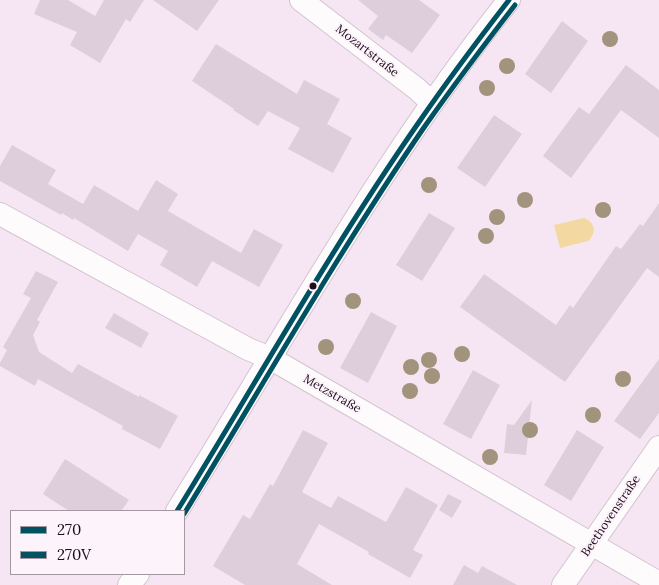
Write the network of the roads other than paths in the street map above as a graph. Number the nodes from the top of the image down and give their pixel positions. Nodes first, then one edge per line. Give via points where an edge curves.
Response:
1 (301, 0) edge
2 (509, 0) edge
3 (432, 103) junction
4 (0, 214) edge
5 (270, 358) junction
6 (659, 446) edge
7 (178, 510) edge
8 (592, 544) junction
9 (137, 575) edge
10 (659, 583) edge
11 (129, 585) edge
12 (564, 585) edge

1 - 3 street, Mozartstraße
2 - 3 street
3 - 5 street
4 - 5 street, Metzstraße
5 - 7 street
5 - 8 street, Metzstraße
6 - 8 street, Beethovenstraße
8 - 10 street, Metzstraße
8 - 12 street, Beethovenstraße
9 - 11 street

